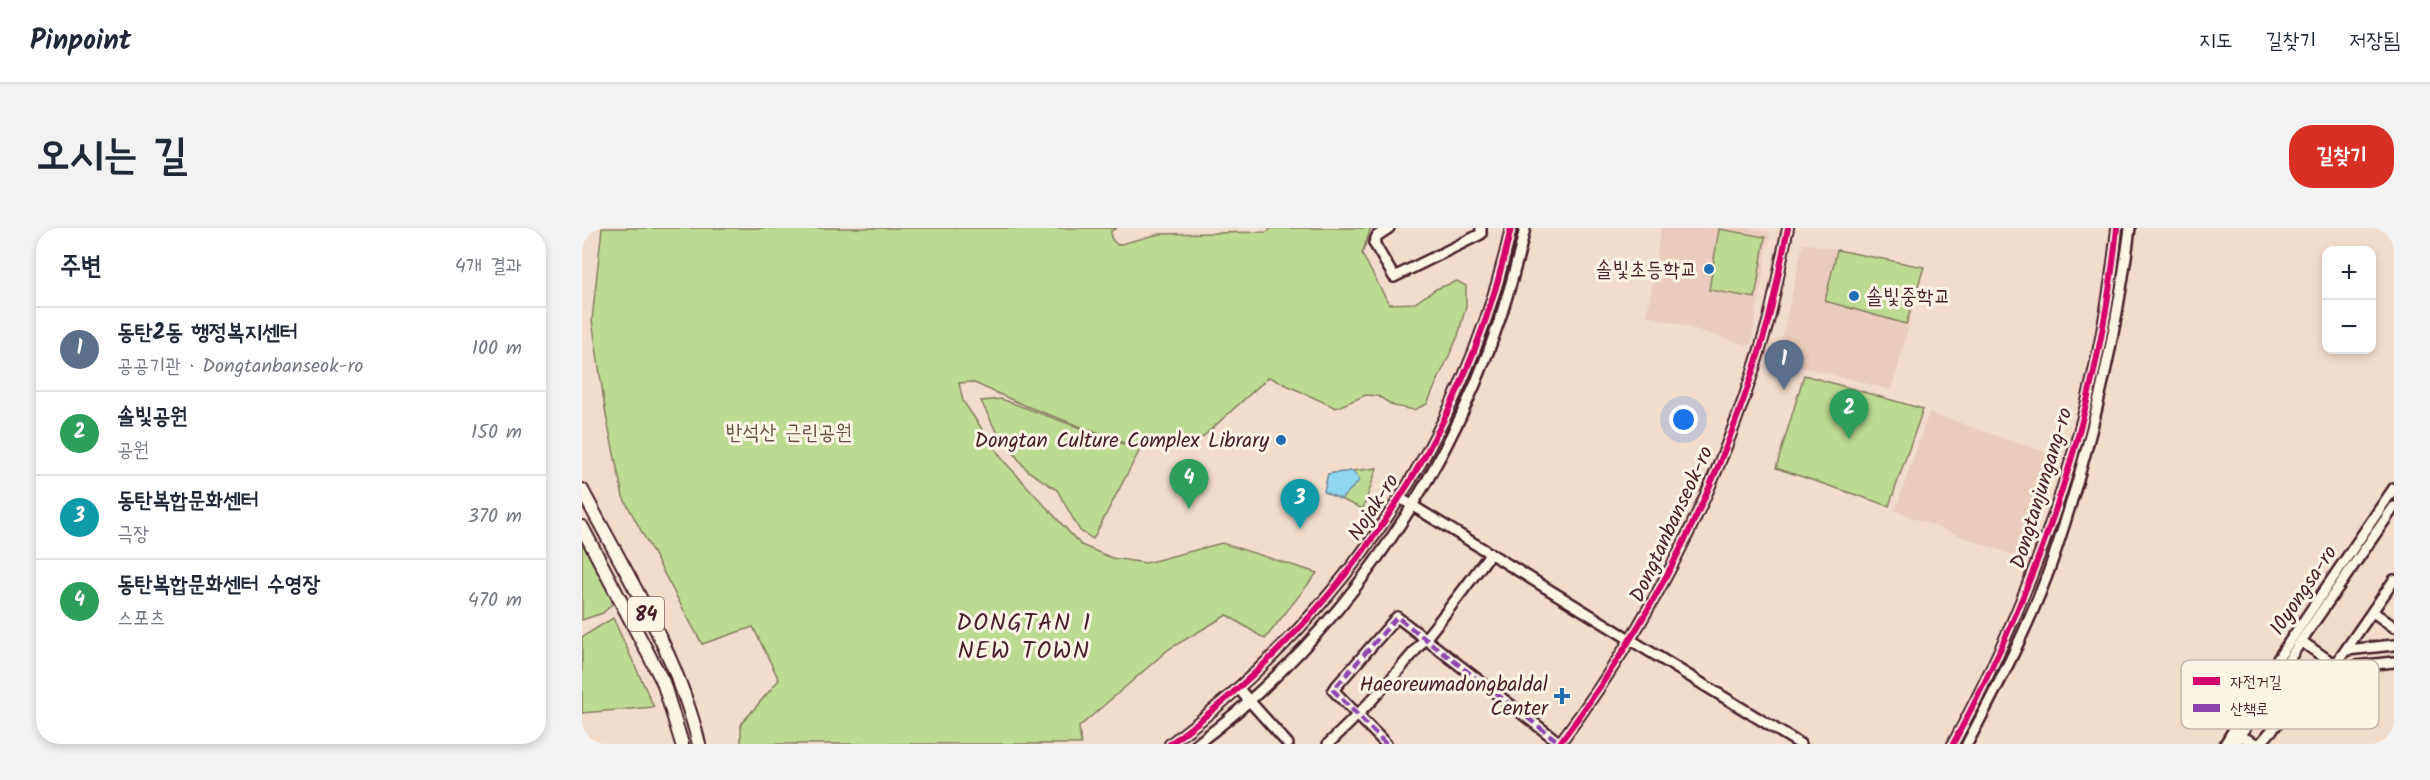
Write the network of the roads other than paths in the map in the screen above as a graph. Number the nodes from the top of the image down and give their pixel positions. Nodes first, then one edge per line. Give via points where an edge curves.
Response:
1 (1389, 228) edge
2 (1481, 228) edge
3 (1510, 228) edge
4 (1525, 228) edge
5 (1788, 228) edge
6 (2117, 228) edge
7 (2130, 228) edge
8 (1424, 457) junction
9 (1436, 464) junction
10 (2394, 488) edge
11 (582, 490) edge
12 (1400, 498) junction
13 (1412, 505) junction
14 (2394, 507) edge
15 (582, 527) edge
16 (1374, 537) junction
17 (1385, 546) junction
18 (1491, 554) junction
19 (2394, 580) edge
20 (2373, 612) junction
21 (2394, 627) edge
22 (1424, 640) junction
23 (1632, 641) junction
24 (2301, 641) junction
25 (2394, 645) edge
26 (2347, 650) junction
27 (1271, 660) junction
28 (2284, 660) edge
29 (2288, 660) edge
30 (2328, 660) edge
31 (2339, 660) edge
32 (2394, 662) edge
33 (2379, 664) edge
34 (1281, 670) junction
35 (1239, 688) junction
36 (1249, 700) junction
37 (1358, 716) junction
38 (2271, 729) edge
39 (2235, 737) edge
40 (682, 744) edge
41 (699, 744) edge
42 (1170, 744) edge
43 (1197, 744) edge
44 (1288, 744) edge
45 (1328, 744) edge
46 (1386, 744) edge
47 (1559, 744) edge
48 (1800, 744) edge
49 (1953, 744) edge
50 (1967, 744) edge
51 (2225, 744) edge
52 (2258, 744) edge

1 - 2 street via 1374,243 1394,277 1481,234
3 - 8 street, Nojak-ro via 1477,341
4 - 9 street, Nojak-ro via 1487,354
5 - 23 street, Dongtanbanseok-ro via 1767,322 1709,492
6 - 49 street, Dongtanjungang-ro via 2094,364 2062,492 2003,646
7 - 50 street, Dongtanjungang-ro via 2112,343 2056,552 2008,664
8 - 9 street via 1428,465
8 - 12 street, Nojak-ro
9 - 13 street, Nojak-ro
10 - 28 street, 10yongsa-ro
11 - 41 main road, 84 via 672,665
12 - 13 street
12 - 16 street, Nojak-ro
13 - 17 street, Nojak-ro
13 - 18 street
14 - 24 street, 10yongsa-ro
15 - 40 main road, 84 via 663,682
16 - 17 street via 1381,538
16 - 27 street, Nojak-ro via 1321,606
17 - 34 street, Nojak-ro via 1337,609
18 - 22 street
18 - 23 street
19 - 20 street
20 - 21 street
20 - 26 street
22 - 37 street
22 - 37 street via 1397,617 1333,690
22 - 47 street
23 - 47 street, Dongtanbanseok-ro
23 - 48 street
24 - 29 street, 10yongsa-ro
24 - 30 street
25 - 26 street
26 - 31 street
27 - 34 street via 1273,668
27 - 35 street, Nojak-ro
32 - 33 street
34 - 36 street, Nojak-ro
35 - 36 street
35 - 42 street, Nojak-ro
36 - 43 street, Nojak-ro
36 - 44 street
37 - 45 street
37 - 46 street
38 - 52 street
39 - 51 street, 10yongsa-ro
39 - 52 street

